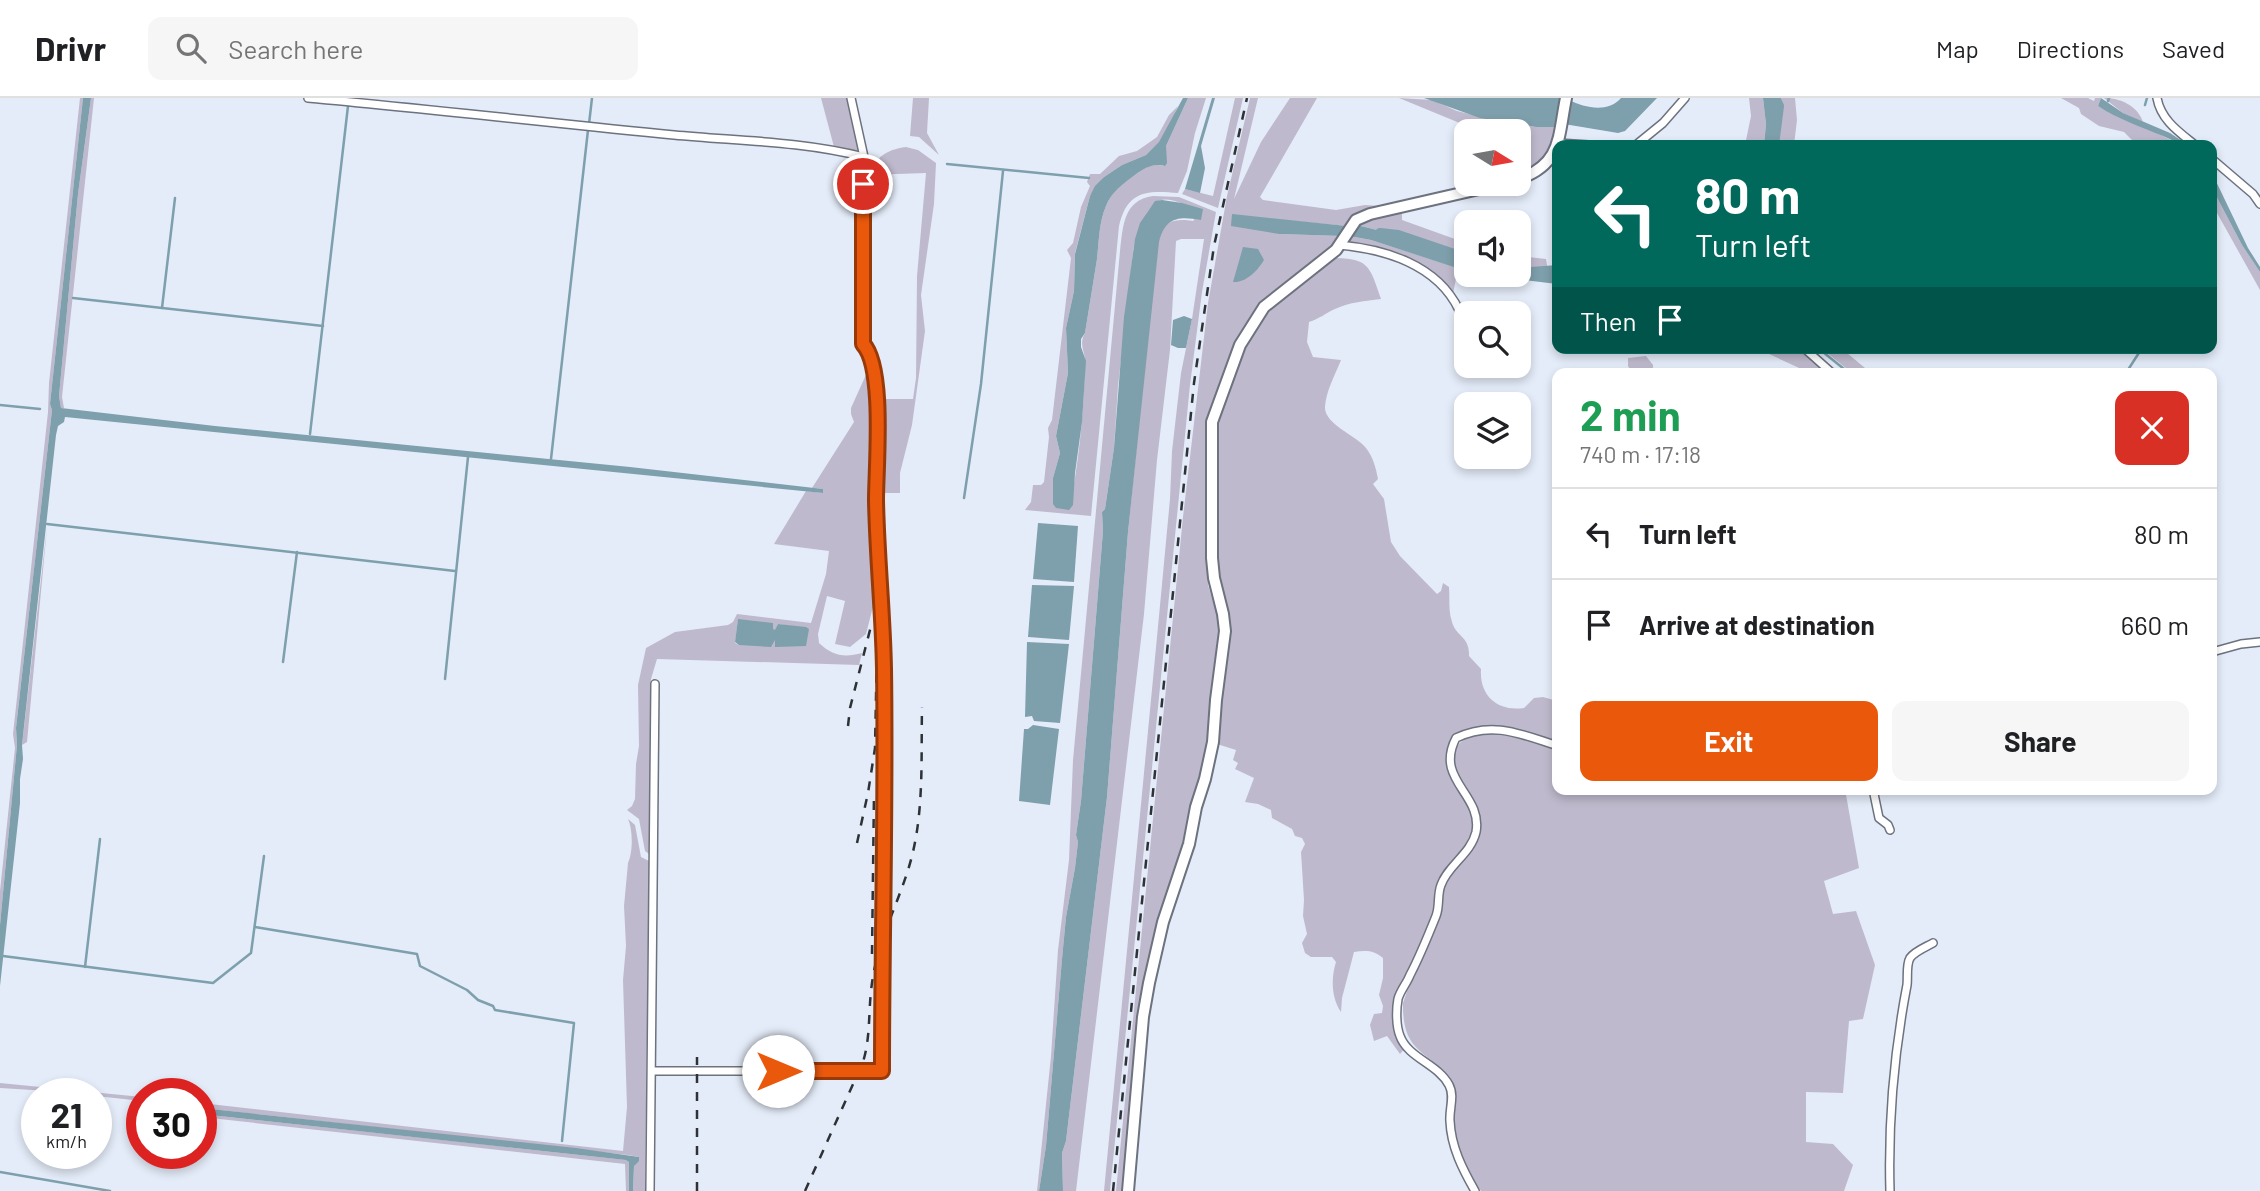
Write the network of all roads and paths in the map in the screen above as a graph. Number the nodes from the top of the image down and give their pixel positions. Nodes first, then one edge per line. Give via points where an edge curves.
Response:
1 (308, 98) edge
2 (851, 98) edge
3 (1566, 98) edge
4 (1685, 98) edge
5 (2157, 98) edge
6 (1558, 140) edge
7 (1642, 140) edge
8 (2189, 140) edge
9 (1552, 156) edge
10 (864, 157) junction
11 (2217, 163) edge
12 (1531, 174) edge
13 (1454, 195) edge
14 (2260, 204) edge
15 (1343, 241) junction
16 (1454, 303) edge
17 (1811, 354) edge
18 (1826, 368) edge
19 (2260, 642) edge
20 (2217, 650) edge
21 (655, 684) dead end
22 (1552, 744) edge
23 (1874, 795) edge
24 (1889, 830) dead end
25 (1933, 943) dead end
26 (652, 1071) junction
27 (650, 1191) edge
28 (1128, 1191) edge
29 (1475, 1191) edge
30 (1891, 1191) edge

1 - 10 street via 820,148
2 - 10 street
3 - 6 main road
4 - 7 street
5 - 8 street via 2169,123
9 - 12 main road
10 - 26 street via 863,344 871,359 877,405 876,501 884,667 882,1071
11 - 14 street
13 - 15 main road via 1360,217
15 - 16 street via 1409,261
15 - 28 main road via 1275,297 1256,319 1233,360 1212,422 1212,558 1223,614 1224,654 1210,756 1149,983
17 - 18 street
19 - 20 street
21 - 26 street
22 - 29 street via 1507,730 1456,738 1450,756 1452,772 1473,808 1475,835 1441,885 1435,919 1398,998 1398,1029 1403,1042 1451,1087 1451,1132
23 - 24 street via 1879,818
25 - 30 street via 1908,963 1891,1092
26 - 27 street

